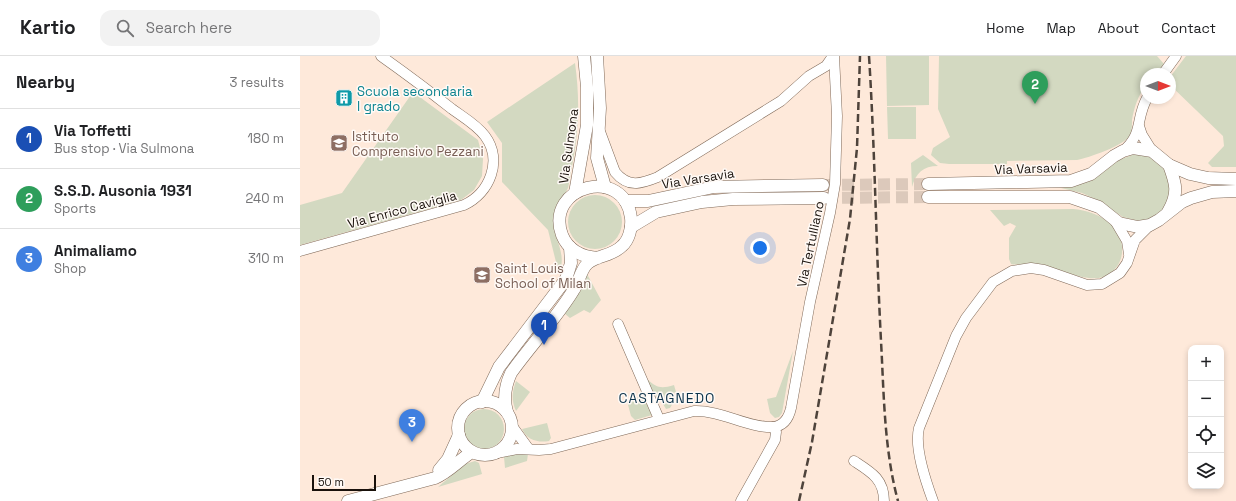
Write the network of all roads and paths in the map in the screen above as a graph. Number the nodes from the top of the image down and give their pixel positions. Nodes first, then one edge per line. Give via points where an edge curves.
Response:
1 (381, 56) edge
2 (584, 56) edge
3 (596, 56) edge
4 (834, 56) edge
5 (1176, 56) edge
6 (1167, 68) edge
7 (1144, 104) edge
8 (1139, 126) junction
9 (599, 129) junction
10 (1122, 151) junction
11 (1152, 151) junction
12 (1169, 165) junction
13 (1236, 179) edge
14 (928, 184) tunnel mouth
15 (823, 185) tunnel mouth
16 (604, 187) junction
17 (1236, 191) edge
18 (575, 193) junction
19 (928, 196) tunnel mouth
20 (824, 198) tunnel mouth
21 (625, 201) junction
22 (1167, 213) junction
23 (1112, 217) junction
24 (1150, 225) junction
25 (631, 227) junction
26 (570, 246) junction
27 (300, 251) edge
28 (1129, 254) junction
29 (598, 258) junction
30 (618, 324) dead end
31 (482, 402) junction
32 (506, 412) junction
33 (659, 419) junction
34 (512, 426) junction
35 (773, 427) junction
36 (459, 435) junction
37 (528, 448) junction
38 (472, 452) junction
39 (497, 453) junction
40 (854, 461) dead end
41 (423, 480) junction
42 (348, 501) edge
43 (741, 501) edge
44 (884, 501) edge
45 (933, 501) edge

1 - 27 street, Via Enrico Caviglia via 481,131 492,150 493,170 484,190 464,205
2 - 18 street, Via Sulmona via 587,125
3 - 9 street, Via Sulmona via 600,93
4 - 9 street, Via Tertulliano via 826,66 809,76 781,101 658,177 644,183 630,183 615,172
4 - 35 street, Via Tertulliano via 837,149 833,199 810,302 790,413 784,422
5 - 6 street
7 - 8 street
8 - 10 street via 1136,136
8 - 11 street
9 - 16 street, Via Sulmona via 597,158
10 - 11 street via 1133,148
10 - 14 street, Via Varsavia via 1098,171 1070,181
11 - 12 street
12 - 13 street via 1208,178
12 - 22 street via 1176,184 1176,194
15 - 21 street, Via Varsavia via 722,187 648,201
16 - 18 street, Via Sulmona via 590,187
16 - 21 street via 617,193
17 - 22 street via 1196,196
18 - 26 street, Via Sulmona via 565,203 560,218 562,233
19 - 23 street, Via Varsavia via 1070,196 1099,207
20 - 25 street, Via Varsavia via 702,202 656,212
21 - 25 street
22 - 24 street
23 - 24 street, Via Varsavia via 1119,223 1129,226
23 - 28 street via 1125,236
24 - 28 street via 1135,240
25 - 29 street via 623,245 610,255
26 - 29 street via 580,254
26 - 31 street, Via Sulmona via 571,263 566,279 499,367
28 - 45 street via 1120,273 1102,284 1087,285 1044,270 1025,268 1000,277 986,289 956,336 918,432 919,450
29 - 32 street via 591,260 584,268 574,290 511,373 505,388
30 - 33 street
31 - 32 street via 494,403
31 - 36 street via 472,405 463,413
32 - 34 street
33 - 35 street via 702,410
33 - 37 street via 551,449
34 - 37 street
34 - 39 street via 510,440
35 - 43 street via 776,432 775,440
36 - 38 street via 464,446
36 - 41 street via 444,465
37 - 39 street
38 - 39 street via 484,456
38 - 41 street via 441,476
40 - 44 street via 879,480
41 - 42 street

